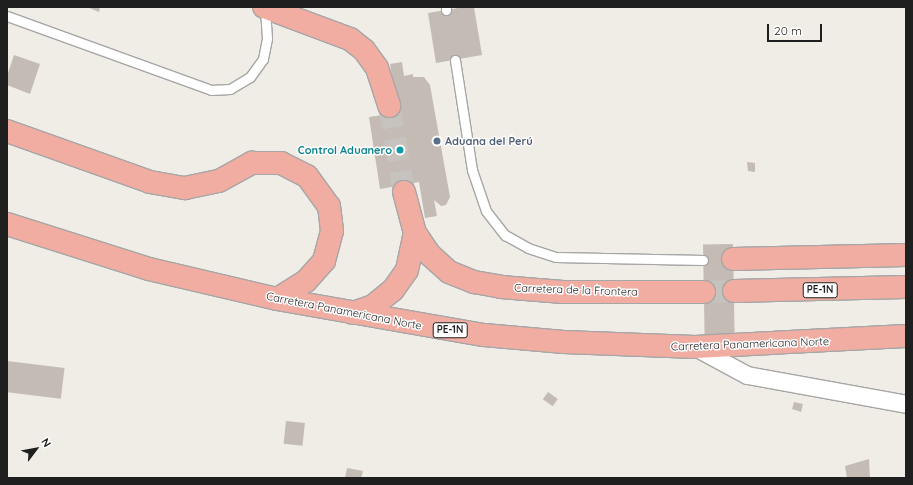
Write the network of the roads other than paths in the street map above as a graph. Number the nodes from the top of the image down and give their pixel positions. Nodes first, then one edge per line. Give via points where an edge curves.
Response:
1 (264, 7) edge
2 (7, 16) edge
3 (455, 60) dead end
4 (389, 106) tunnel mouth
5 (7, 131) edge
6 (404, 192) tunnel mouth
7 (7, 224) edge
8 (415, 233) junction
9 (906, 256) edge
10 (703, 260) dead end
11 (733, 260) dead end
12 (906, 287) edge
13 (734, 291) tunnel mouth
14 (704, 292) tunnel mouth
15 (277, 299) junction
16 (353, 313) junction
17 (906, 336) edge
18 (695, 347) junction
19 (906, 404) edge

1 - 2 lane via 267,38 263,59 250,77 230,88 211,90
1 - 4 highway via 350,39 364,50 377,68
3 - 10 lane via 472,170 486,211 505,235 528,248 556,257
5 - 15 highway via 150,182 185,188 219,181 252,163 281,163 307,176 329,206 332,231 324,261 306,281
6 - 8 highway, Carretera de la Frontera
7 - 15 highway, Carretera Panamericana Norte / PE-1N via 149,269
8 - 14 highway, Carretera de la Frontera via 429,254 449,272 474,282 501,288 563,292
8 - 16 highway via 407,270 393,290 373,306
9 - 11 highway
12 - 13 highway, PE-1N
15 - 16 highway, Carretera Panamericana Norte / PE-1N
16 - 18 highway, Carretera Panamericana Norte / PE-1N via 484,335 564,342
17 - 18 highway, Carretera Panamericana Norte / PE-1N
18 - 19 street via 747,375

